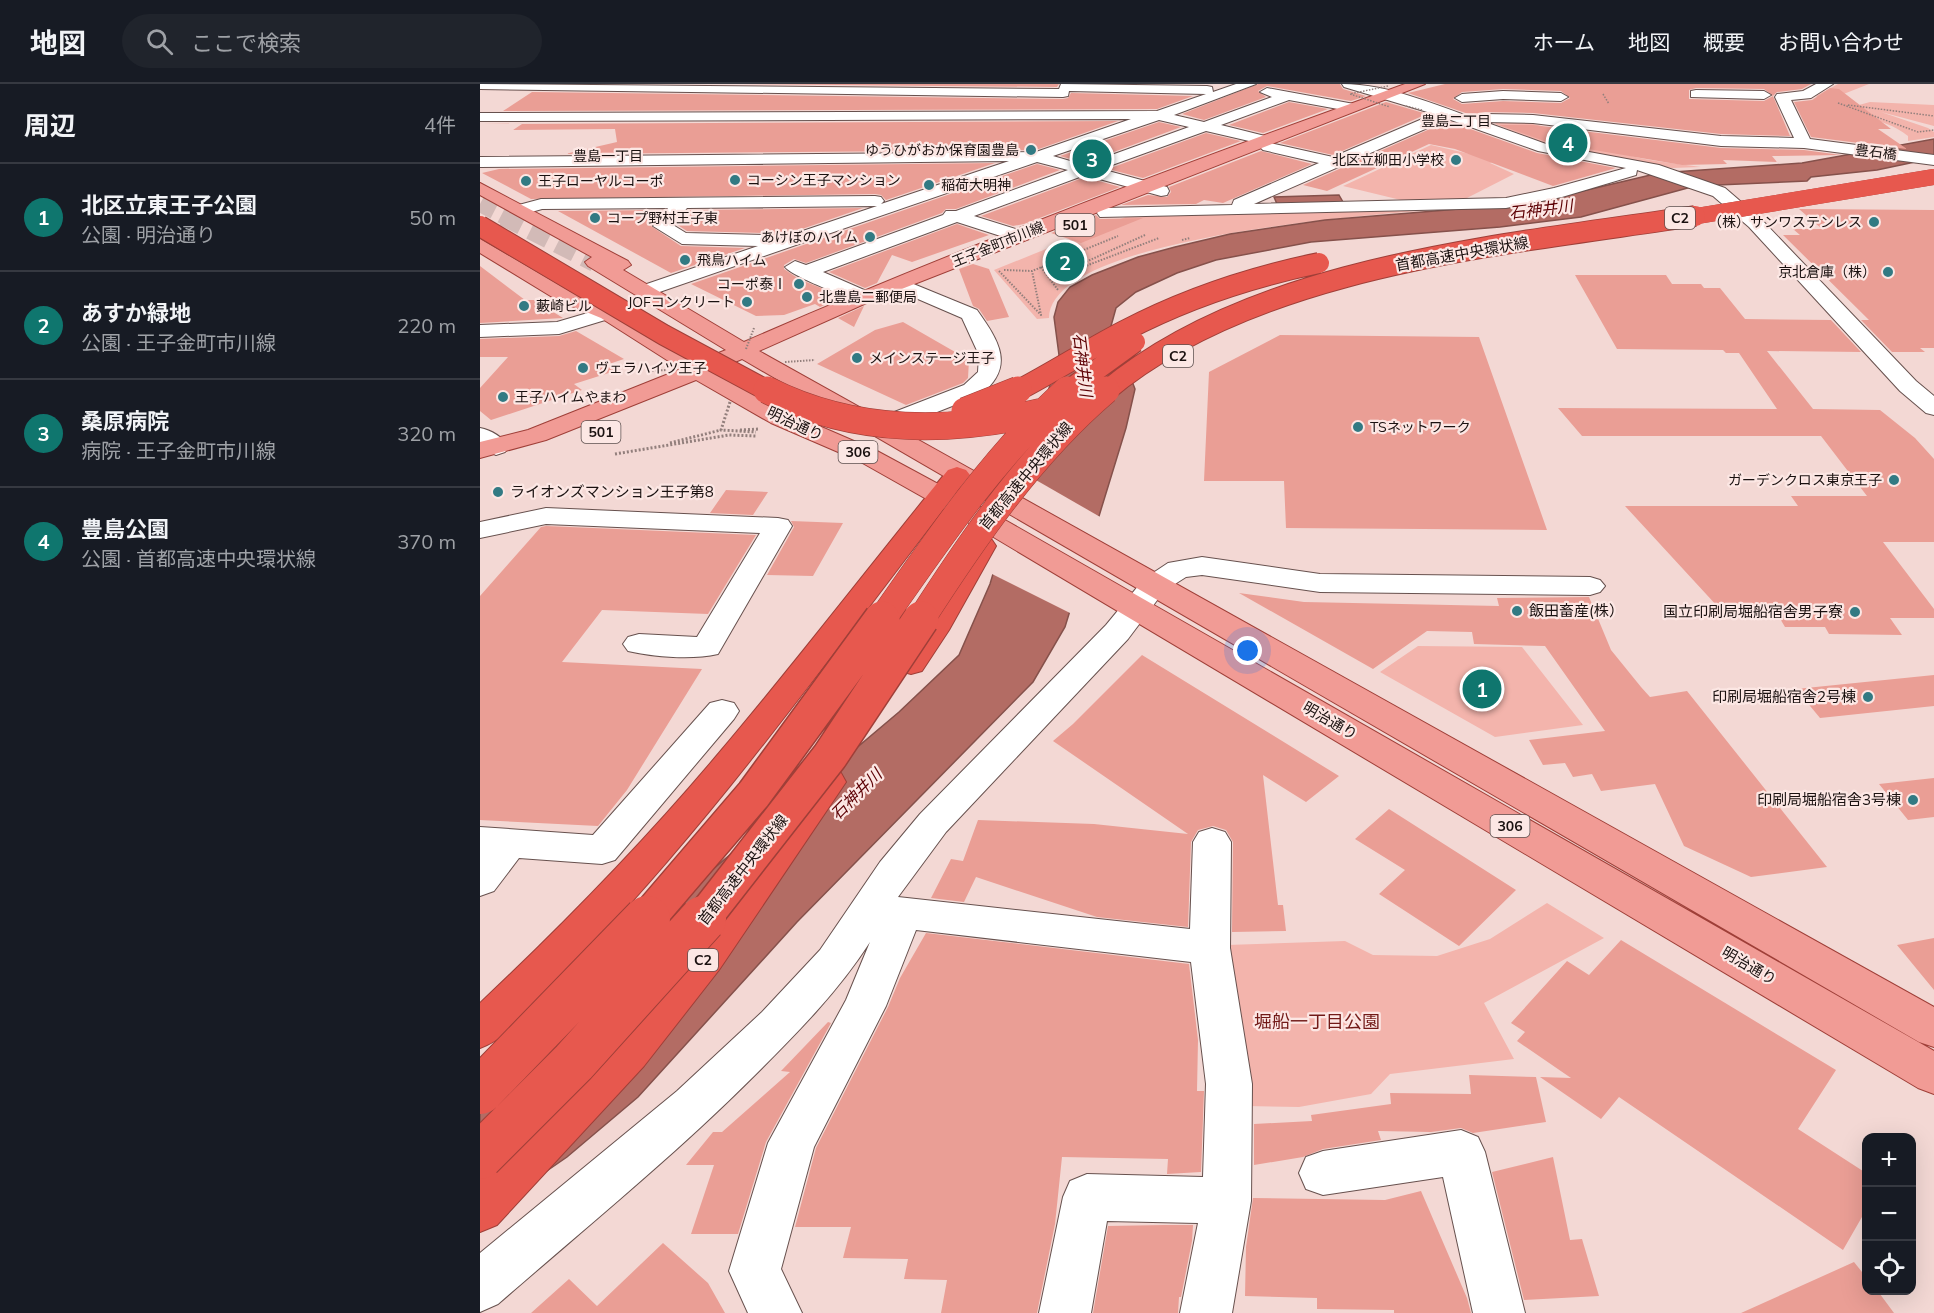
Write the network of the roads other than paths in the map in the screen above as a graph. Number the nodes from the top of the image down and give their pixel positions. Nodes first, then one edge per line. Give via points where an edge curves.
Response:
1 (1418, 84) edge
2 (1752, 84) edge
3 (1826, 84) edge
4 (1245, 85) edge
5 (480, 86) edge
6 (648, 86) edge
7 (872, 87) edge
8 (1065, 88) edge
9 (1227, 92) junction
10 (1386, 93) edge
11 (1696, 94) dead end
12 (1764, 95) junction
13 (1288, 96) junction
14 (1350, 96) edge
15 (1561, 97) dead end
16 (1782, 97) junction
17 (1462, 98) dead end
18 (480, 104) edge
19 (602, 116) junction
20 (722, 116) junction
21 (849, 116) junction
22 (1054, 116) junction
23 (1157, 116) junction
24 (1453, 116) junction
25 (480, 117) edge
26 (524, 117) junction
27 (554, 117) junction
28 (1698, 120) dead end
29 (1204, 126) junction
30 (709, 130) dead end
31 (836, 130) dead end
32 (1616, 130) junction
33 (500, 132) dead end
34 (1049, 136) dead end
35 (1095, 136) junction
36 (1700, 139) junction
37 (608, 143) dead end
38 (1266, 143) junction
39 (1811, 144) junction
40 (695, 145) dead end
41 (824, 145) dead end
42 (1034, 156) junction
43 (813, 159) junction
44 (1934, 160) edge
45 (679, 161) junction
46 (480, 162) edge
47 (587, 162) junction
48 (1335, 162) junction
49 (1660, 166) junction
50 (1084, 170) junction
51 (1630, 172) dead end
52 (1930, 174) edge
53 (1154, 189) junction
54 (482, 191) tunnel mouth
55 (903, 201) junction
56 (782, 202) junction
57 (1732, 202) junction
58 (682, 203) junction
59 (541, 204) junction
60 (638, 204) junction
61 (521, 210) junction
62 (1224, 211) junction
63 (1106, 213) junction
64 (958, 216) junction
65 (480, 218) tunnel mouth
66 (480, 226) tunnel mouth
67 (1019, 236) junction
68 (1473, 239) junction
69 (760, 245) junction
70 (485, 252) edge
71 (595, 262) tunnel mouth
72 (804, 272) junction
73 (548, 274) dead end
74 (912, 289) junction
75 (645, 291) junction
76 (864, 297) junction
77 (665, 303) junction
78 (608, 314) junction
79 (808, 321) junction
80 (480, 331) edge
81 (746, 350) junction
82 (765, 363) junction
83 (708, 378) junction
84 (1934, 408) edge
85 (875, 428) junction
86 (484, 450) edge
87 (949, 486) junction
88 (1003, 516) junction
89 (480, 530) edge
90 (1590, 586) dead end
91 (1144, 596) junction
92 (639, 644) dead end
93 (722, 711) dead end
94 (495, 842) edge
95 (1212, 842) dead end
96 (480, 881) edge
97 (867, 916) junction
98 (1210, 948) junction
99 (1934, 1029) edge
100 (480, 1030) edge
101 (1934, 1074) edge
102 (480, 1091) edge
103 (480, 1156) edge
104 (1323, 1173) dead end
105 (1227, 1201) junction
106 (480, 1208) edge
107 (480, 1286) edge
108 (776, 1313) edge
109 (1065, 1313) edge
110 (1206, 1313) edge
111 (1499, 1313) edge

1 - 10 main road, 王子金町市川線 / 501
2 - 12 street
3 - 16 street via 1806,95
4 - 9 street
4 - 13 street
5 - 6 street
6 - 7 street
6 - 19 street
7 - 8 street
7 - 21 street
8 - 9 street
8 - 22 street
9 - 23 street
10 - 14 main road, 王子金町市川線 / 501
10 - 24 street
10 - 38 main road, 王子金町市川線 / 501 via 1384,101
11 - 12 street
12 - 16 street
13 - 14 street
13 - 29 street
14 - 38 main road, 王子金町市川線 / 501
15 - 17 street via 1544,92
16 - 39 street
18 - 27 street via 572,107
19 - 20 street
19 - 27 street
20 - 21 street
20 - 30 street
21 - 22 street
21 - 31 street
22 - 23 street
23 - 29 street
23 - 35 street
24 - 32 street, 豊石橋 via 1533,119
24 - 48 street
24 - 49 street via 1548,149
25 - 26 street
26 - 27 street
26 - 33 street
28 - 36 street
29 - 38 street
29 - 50 street
32 - 36 street, 豊石橋
32 - 49 street via 1600,144
34 - 35 street
35 - 42 street
36 - 39 street, 豊石橋 via 1722,147
37 - 47 street
38 - 48 street
38 - 53 main road, 王子金町市川線 / 501
39 - 44 street, 豊石橋
40 - 45 street
41 - 43 street
42 - 43 street
42 - 50 street
42 - 55 street
43 - 45 street
43 - 56 street
45 - 47 street
45 - 60 street
46 - 47 street
47 - 59 street
48 - 62 street
49 - 57 street
50 - 53 street
50 - 64 street
51 - 62 street via 1506,203
52 - 57 street
52 - 66 highway, C2, bridge via 1855,195 1484,260 1356,288 1257,321 1083,399 1023,417 940,427 855,421 806,409 686,348
52 - 68 highway, 首都高速中央環状線 / C2
52 - 103 highway, 首都高速中央環状線 / C2, bridge via 1466,252 1352,276 1238,312 1131,369 1067,425 978,531 833,752 697,928
53 - 63 main road, 王子金町市川線 / 501
53 - 67 main road, 王子金町市川線 / 501
54 - 61 main road, 306
55 - 56 street
55 - 64 street
55 - 69 street via 782,244
56 - 58 street
56 - 69 street
57 - 84 street via 1908,386
58 - 60 street
58 - 69 street via 662,226 682,238
59 - 60 street
59 - 61 street
61 - 75 main road, 306 via 616,261
62 - 63 street
63 - 74 main road, 王子金町市川線 / 501
64 - 67 street
64 - 72 street
65 - 68 highway, C2, bridge via 764,380 843,412 910,419 955,414 1000,400 1128,327 1225,289 1314,264
67 - 76 main road, 王子金町市川線 / 501
68 - 102 highway, 首都高速中央環状線 / C2, bridge via 1320,268 1234,295 1154,330 1101,362 1061,393 990,470 731,824 570,1003
69 - 72 street
69 - 75 street
70 - 78 main road, 306 via 564,296
71 - 75 main road, 306
72 - 76 street
73 - 78 main road, 306
74 - 82 main road, 王子金町市川線 / 501
74 - 85 street via 970,314 994,363 986,382 972,390
75 - 77 main road, 306
76 - 79 main road, 王子金町市川線 / 501
77 - 79 main road via 744,329 778,328
77 - 81 main road, 306
78 - 80 street via 559,328
78 - 83 main road, 306
79 - 81 main road, 王子金町市川線 / 501
81 - 82 main road, 306
81 - 83 main road, 501
82 - 83 main road, 501
82 - 85 main road, 明治通り / 306
83 - 86 main road, 501 via 652,413 580,440
83 - 87 main road, 明治通り / 306 via 780,418
85 - 87 main road, 明治通り / 306
87 - 88 main road, 明治通り / 306
87 - 100 highway via 698,802 617,894
88 - 91 main road, 明治通り / 306
88 - 106 highway, C2 via 934,630 704,958 628,1053
89 - 92 street via 546,516 778,526 707,647
90 - 91 street via 1290,580 1188,566 1178,569
91 - 97 street via 1117,632 933,824 894,872
91 - 99 main road, 明治通り / 306
91 - 101 main road, 明治通り / 306
93 - 94 street via 602,850
94 - 96 street
95 - 98 street
97 - 98 street
97 - 107 street via 808,993 733,1069
97 - 108 street via 897,931 865,1006 792,1143 755,1271
98 - 105 street via 1229,1084
104 - 111 street via 1461,1152
105 - 109 street via 1086,1197
105 - 110 street

